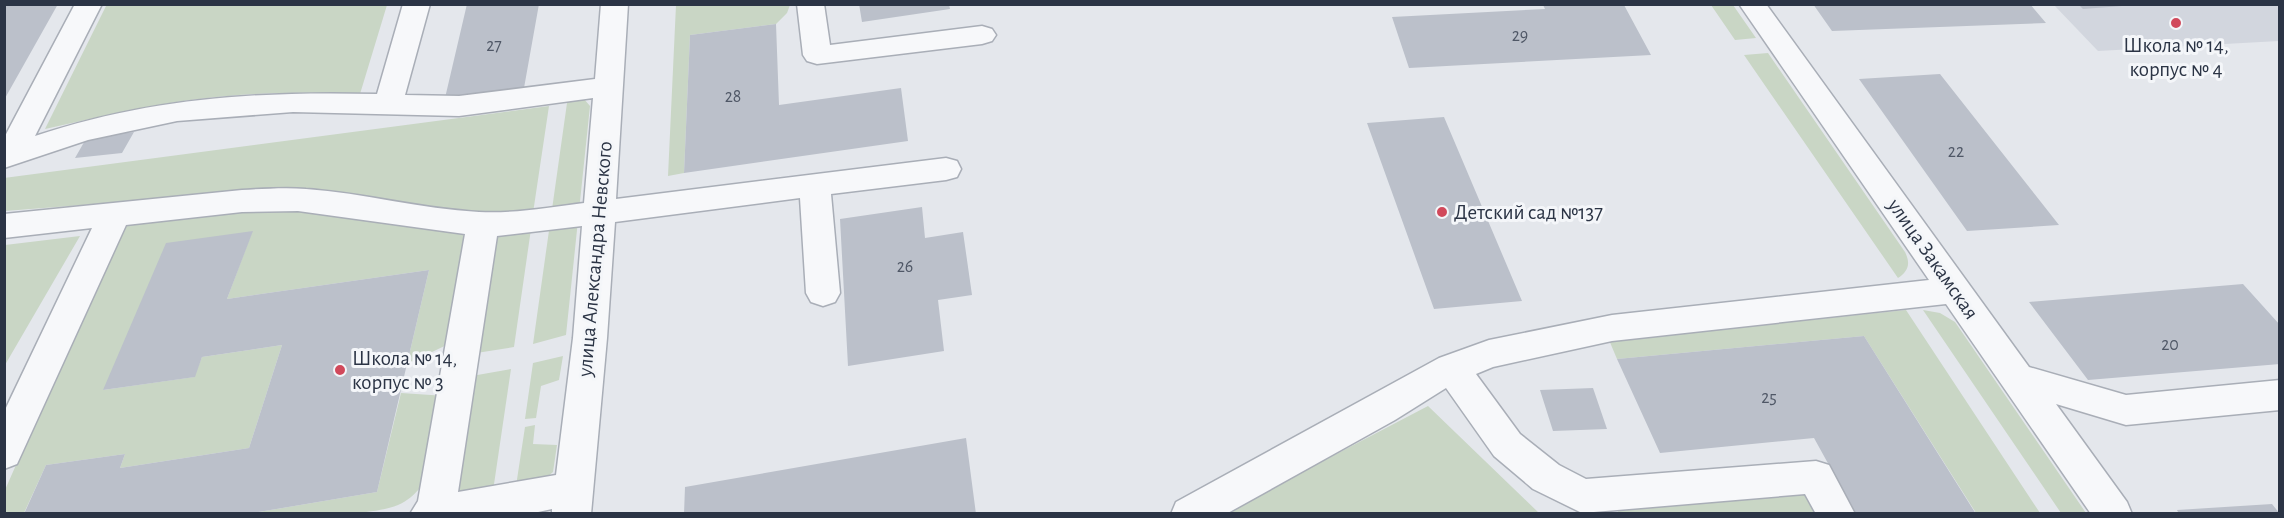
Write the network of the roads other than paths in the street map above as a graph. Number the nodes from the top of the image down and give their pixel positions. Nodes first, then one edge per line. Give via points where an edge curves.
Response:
1 (89, 4) edge
2 (417, 4) edge
3 (615, 4) edge
4 (810, 4) edge
5 (1752, 4) edge
6 (982, 35) dead end
7 (609, 87) junction
8 (388, 105) junction
9 (7, 157) edge
10 (946, 169) dead end
11 (815, 185) junction
12 (599, 212) junction
13 (114, 215) junction
14 (483, 224) junction
15 (4, 226) edge
16 (1954, 290) junction
17 (823, 293) dead end
18 (1452, 368) junction
19 (2017, 378) junction
20 (2280, 394) edge
21 (4, 453) edge
22 (573, 501) edge
23 (1585, 505) edge
24 (432, 513) edge
25 (1190, 513) edge
26 (1836, 513) edge
27 (2113, 513) edge

1 - 9 street
2 - 8 street
3 - 7 street, улица Александра Невского
4 - 6 street via 817,56
5 - 16 street, улица Закамская
7 - 8 street via 459,106
7 - 12 street, улица Александра Невского
8 - 9 street via 292,102 177,111 83,131
10 - 11 street
11 - 12 street
11 - 17 street
12 - 14 street
12 - 22 street, улица Александра Невского
13 - 14 street via 281,199 314,200
13 - 15 street
13 - 21 street
14 - 24 street
16 - 18 street via 1612,328 1489,354
16 - 19 street, улица Закамская
18 - 23 street via 1507,445
18 - 25 street
19 - 20 street via 2126,410
19 - 27 street, улица Закамская
22 - 24 street
23 - 26 street via 1816,477

